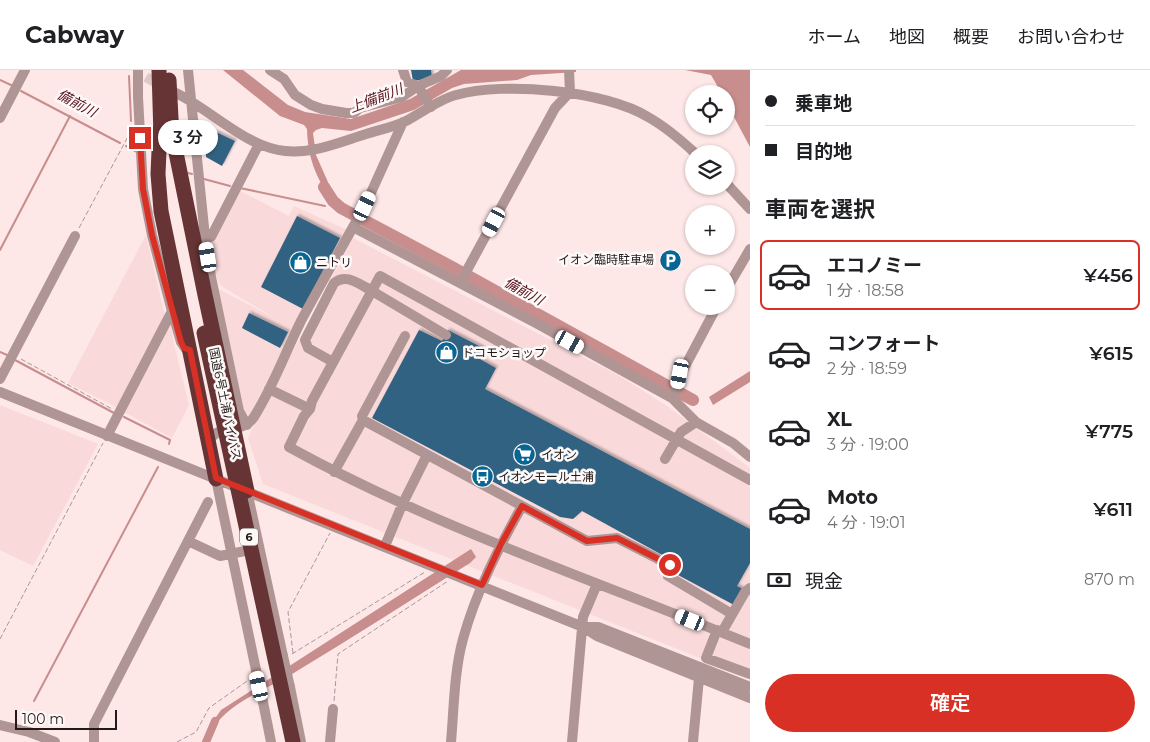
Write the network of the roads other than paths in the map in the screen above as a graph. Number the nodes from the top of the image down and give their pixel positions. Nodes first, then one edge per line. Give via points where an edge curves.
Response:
1 (25, 70) edge
2 (169, 70) edge
3 (188, 70) edge
4 (270, 70) edge
5 (404, 70) edge
6 (446, 70) edge
7 (142, 72) edge
8 (569, 72) edge
9 (419, 87) junction
10 (570, 92) junction
11 (176, 93) dead end
12 (190, 100) junction
13 (430, 106) junction
14 (0, 118) edge
15 (403, 122) junction
16 (166, 128) junction
17 (259, 144) junction
18 (686, 145) edge
19 (735, 193) edge
20 (750, 209) edge
21 (356, 220) junction
22 (75, 236) road end
23 (205, 237) junction
24 (750, 249) edge
25 (735, 275) edge
26 (464, 277) junction
27 (172, 311) junction
28 (712, 315) edge
29 (200, 334) junction
30 (446, 335) dead end
31 (404, 336) dead end
32 (190, 350) junction
33 (333, 362) junction
34 (0, 379) edge
35 (269, 389) junction
36 (0, 392) edge
37 (675, 393) junction
38 (310, 409) junction
39 (363, 420) junction
40 (696, 422) junction
41 (240, 427) junction
42 (107, 436) junction
43 (676, 438) junction
44 (209, 441) junction
45 (427, 455) junction
46 (750, 457) edge
47 (665, 459) dead end
48 (334, 472) junction
49 (216, 478) junction
50 (750, 480) edge
51 (247, 492) junction
52 (208, 502) dead end
53 (402, 504) junction
54 (522, 506) junction
55 (188, 541) junction
56 (501, 544) junction
57 (385, 546) junction
58 (259, 548) junction
59 (232, 554) junction
60 (597, 584) junction
61 (482, 585) junction
62 (750, 588) edge
63 (732, 614) junction
64 (583, 627) junction
65 (719, 631) junction
66 (750, 644) edge
67 (750, 674) edge
68 (699, 678) junction
69 (750, 687) edge
70 (750, 698) edge
71 (333, 709) road end
72 (0, 725) edge
73 (55, 742) edge
74 (94, 742) edge
75 (271, 742) edge
76 (283, 742) edge
77 (293, 742) edge
78 (301, 742) edge
79 (330, 742) edge
80 (451, 742) edge
81 (572, 742) edge
82 (693, 742) edge

1 - 14 street
2 - 16 highway, 国道6号土浦バイパス / 6
3 - 12 street
4 - 9 street via 284,80 295,95 311,105 346,113 402,97
5 - 9 street via 406,82
6 - 9 street
7 - 16 highway, 国道6号土浦バイパス / 6
7 - 27 street via 139,125 143,189
8 - 10 street
9 - 13 street
10 - 13 street via 486,90 455,95
10 - 18 street via 613,101 647,116
10 - 26 street via 555,108
11 - 12 street
12 - 17 street
12 - 23 street
13 - 15 street
15 - 17 street via 317,150 279,150
15 - 21 street
16 - 29 highway, 国道6号土浦バイパス / 6 via 166,192 173,236
16 - 32 highway via 158,182 161,211
16 - 41 highway via 204,296
17 - 23 street via 211,237
19 - 20 street
21 - 26 street
21 - 35 street
22 - 34 street
23 - 41 street
24 - 25 street
26 - 37 street via 536,323
27 - 32 street via 181,342
27 - 42 street
28 - 37 street via 680,374
29 - 76 highway, 国道6号土浦バイパス / 6
29 - 77 highway, 国道6号土浦バイパス / 6, bridge
30 - 33 street, bridge via 351,279 338,279 305,340 308,348
31 - 39 street via 362,416
32 - 44 highway
33 - 38 street
33 - 43 street via 380,276
35 - 38 street
35 - 41 street via 253,418
36 - 42 street
37 - 40 street
38 - 48 street via 288,447
39 - 45 street
39 - 48 street
40 - 43 street
40 - 46 street
41 - 44 street via 220,430
41 - 51 highway
42 - 49 street
43 - 47 street
43 - 50 street
44 - 49 highway
45 - 53 street
45 - 54 street
48 - 53 street
49 - 51 street
49 - 59 street
51 - 57 street
51 - 58 street
52 - 55 street
53 - 56 street
53 - 57 street
54 - 56 street
54 - 63 street via 587,541 617,538 635,546 670,565 668,576
55 - 59 street via 217,555
55 - 74 street via 94,724
56 - 60 street
56 - 61 street
57 - 61 street
58 - 59 street
58 - 78 street, bridge
59 - 75 street, bridge via 254,674
60 - 64 street via 583,617
60 - 65 street
61 - 64 street
61 - 80 street via 458,664
62 - 63 street
63 - 65 street
64 - 68 street via 597,636
64 - 69 street via 598,627
64 - 81 street
65 - 66 street
65 - 67 street via 706,658
68 - 70 street
68 - 82 street
71 - 79 street
72 - 73 street

